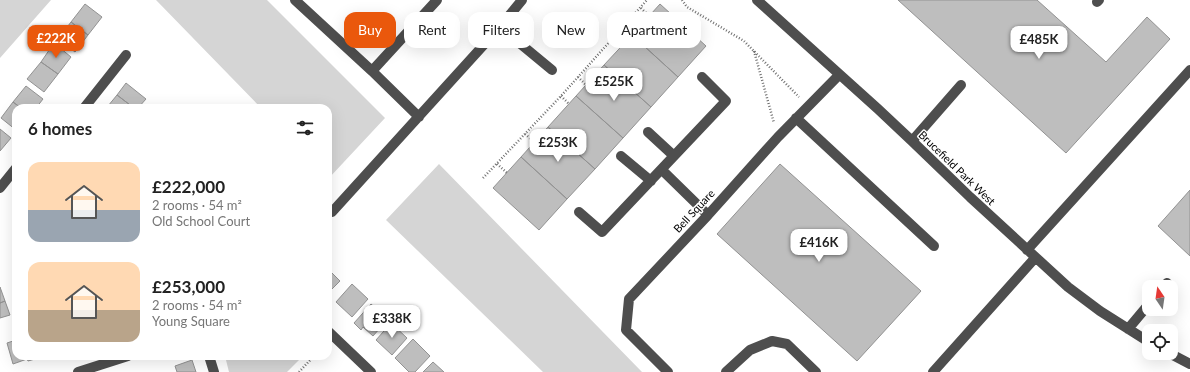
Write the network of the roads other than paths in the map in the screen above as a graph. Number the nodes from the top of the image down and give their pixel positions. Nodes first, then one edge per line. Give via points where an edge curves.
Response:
1 (295, 0) edge
2 (437, 0) edge
3 (522, 0) edge
4 (757, 0) edge
5 (512, 12) edge
6 (481, 48) edge
7 (525, 48) edge
8 (126, 54) dead end
9 (372, 70) junction
10 (552, 70) dead end
11 (1190, 70) edge
12 (839, 75) junction
13 (702, 77) dead end
14 (961, 85) dead end
15 (87, 104) edge
16 (419, 117) junction
17 (796, 118) junction
18 (648, 132) dead end
19 (912, 141) junction
20 (621, 156) dead end
21 (674, 156) junction
22 (662, 170) junction
23 (12, 173) edge
24 (651, 181) junction
25 (0, 188) edge
26 (332, 212) dead end
27 (579, 212) dead end
28 (708, 215) junction
29 (934, 246) dead end
30 (1026, 250) junction
31 (1035, 258) junction
32 (1142, 312) edge
33 (1128, 329) junction
34 (332, 335) edge
35 (1142, 338) edge
36 (1178, 358) edge
37 (116, 360) edge
38 (210, 360) edge
39 (1190, 364) edge
40 (78, 372) edge
41 (214, 372) edge
42 (371, 372) edge
43 (668, 372) edge
44 (726, 372) edge
45 (816, 372) edge
46 (933, 372) edge

1 - 9 street
2 - 9 street
3 - 5 street
4 - 12 street, Brucefield Park West
6 - 16 street
7 - 10 street
8 - 15 street
9 - 16 street
11 - 30 street
12 - 17 street, Bell Square
12 - 19 street, Brucefield Park West
13 - 21 street via 726,101
14 - 19 street
16 - 26 street
17 - 28 street, Bell Square
17 - 29 street
18 - 21 street
19 - 30 street, Brucefield Park West
20 - 24 street
21 - 22 street
22 - 24 street
22 - 28 street
23 - 25 street
24 - 27 street via 602,232
28 - 43 street, Bell Square via 629,299 626,330
30 - 31 street, Brucefield Park West
31 - 33 street, Brucefield Park West via 1073,291
31 - 46 street
32 - 33 street
33 - 35 street, Brucefield Park West
34 - 42 street
36 - 39 street
37 - 40 street
38 - 41 street
44 - 45 street via 750,350 772,341 787,344

